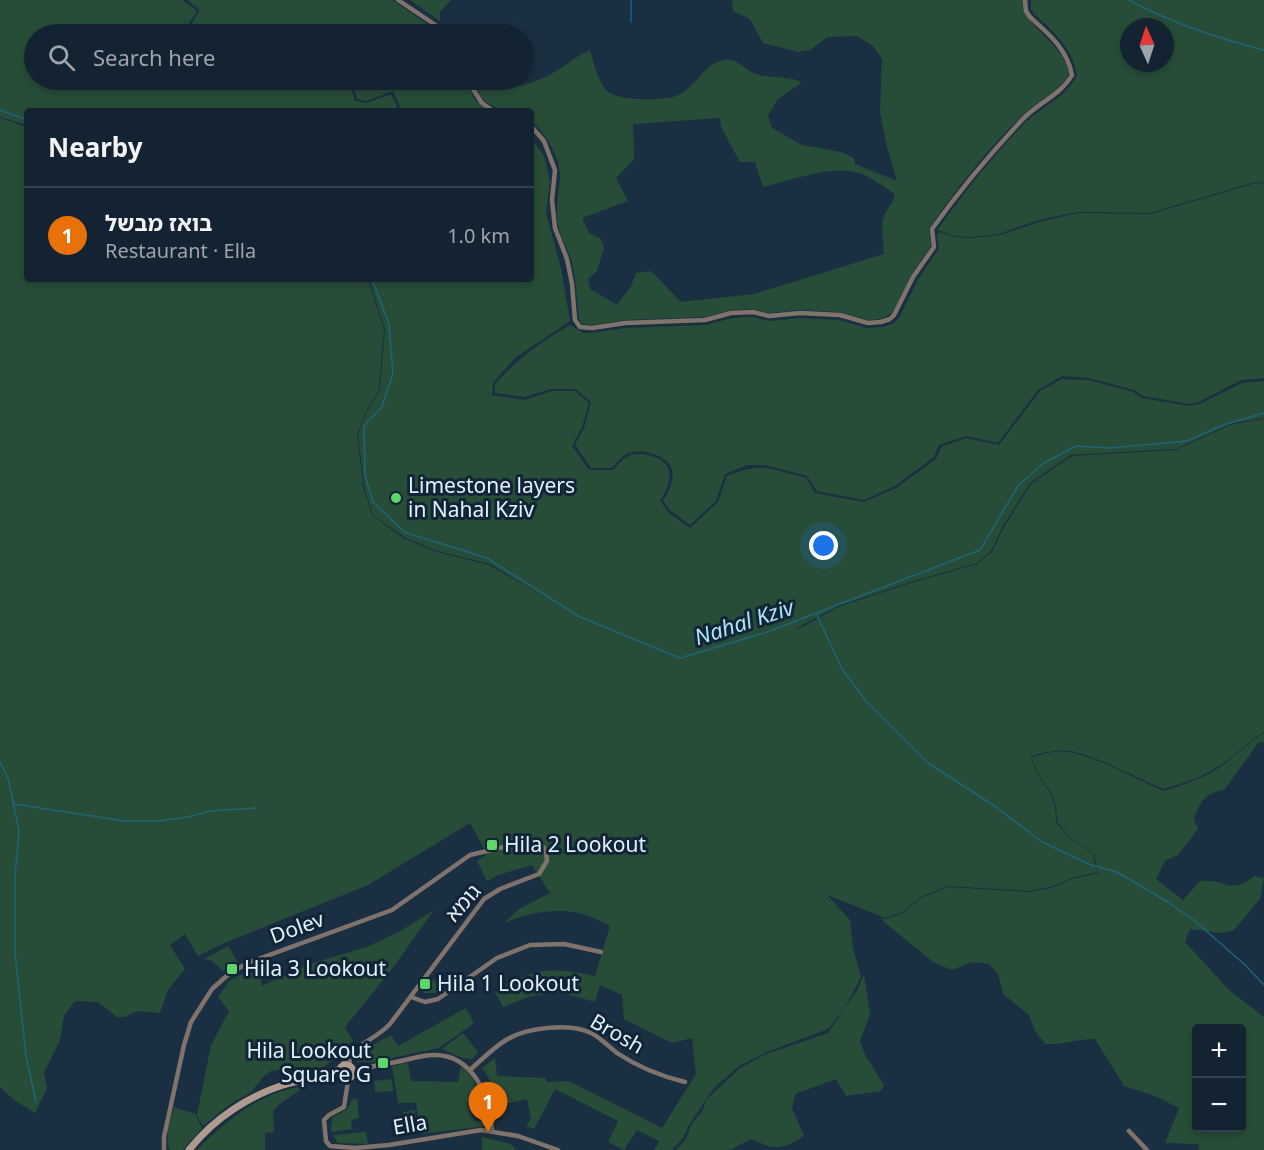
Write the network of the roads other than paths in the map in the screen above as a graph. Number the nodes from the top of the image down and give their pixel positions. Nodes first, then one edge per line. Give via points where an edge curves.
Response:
1 (398, 0) edge
2 (1026, 0) edge
3 (434, 24) edge
4 (474, 90) edge
5 (489, 108) edge
6 (534, 129) edge
7 (546, 850) joint
8 (601, 952) dead end
9 (411, 997) junction
10 (350, 1052) junction
11 (470, 1070) junction
12 (346, 1072) junction
13 (685, 1082) dead end
14 (492, 1130) junction
15 (1129, 1131) dead end
16 (191, 1149) edge
17 (165, 1150) edge
18 (558, 1150) edge
19 (1147, 1150) edge

1 - 3 street
2 - 6 street via 1026,11 1063,51 1072,75 1065,86 1022,120 950,204 932,229 934,247 894,315 881,322 840,315 769,316 753,312 705,320 580,327 575,320 567,259 554,222 555,170 544,141
4 - 5 street
7 - 9 street, גומא via 545,866 539,874 484,899
7 - 17 street, Dolev via 538,843 525,842 470,855 392,910 250,962 223,978 204,1000 187,1035 164,1137
8 - 9 street via 564,944 530,945 497,958 438,999 425,1002
9 - 10 street, גומא via 385,1030
10 - 12 street
10 - 12 street
11 - 12 street via 451,1059 433,1055
11 - 13 street, Brosh via 501,1042 515,1035 546,1028 576,1028 591,1033 640,1067
11 - 14 street via 483,1091
12 - 14 street, Ella via 344,1107 324,1120 328,1145 389,1145
12 - 16 street via 283,1085 249,1101 212,1126
14 - 18 street, Ella
15 - 19 street

